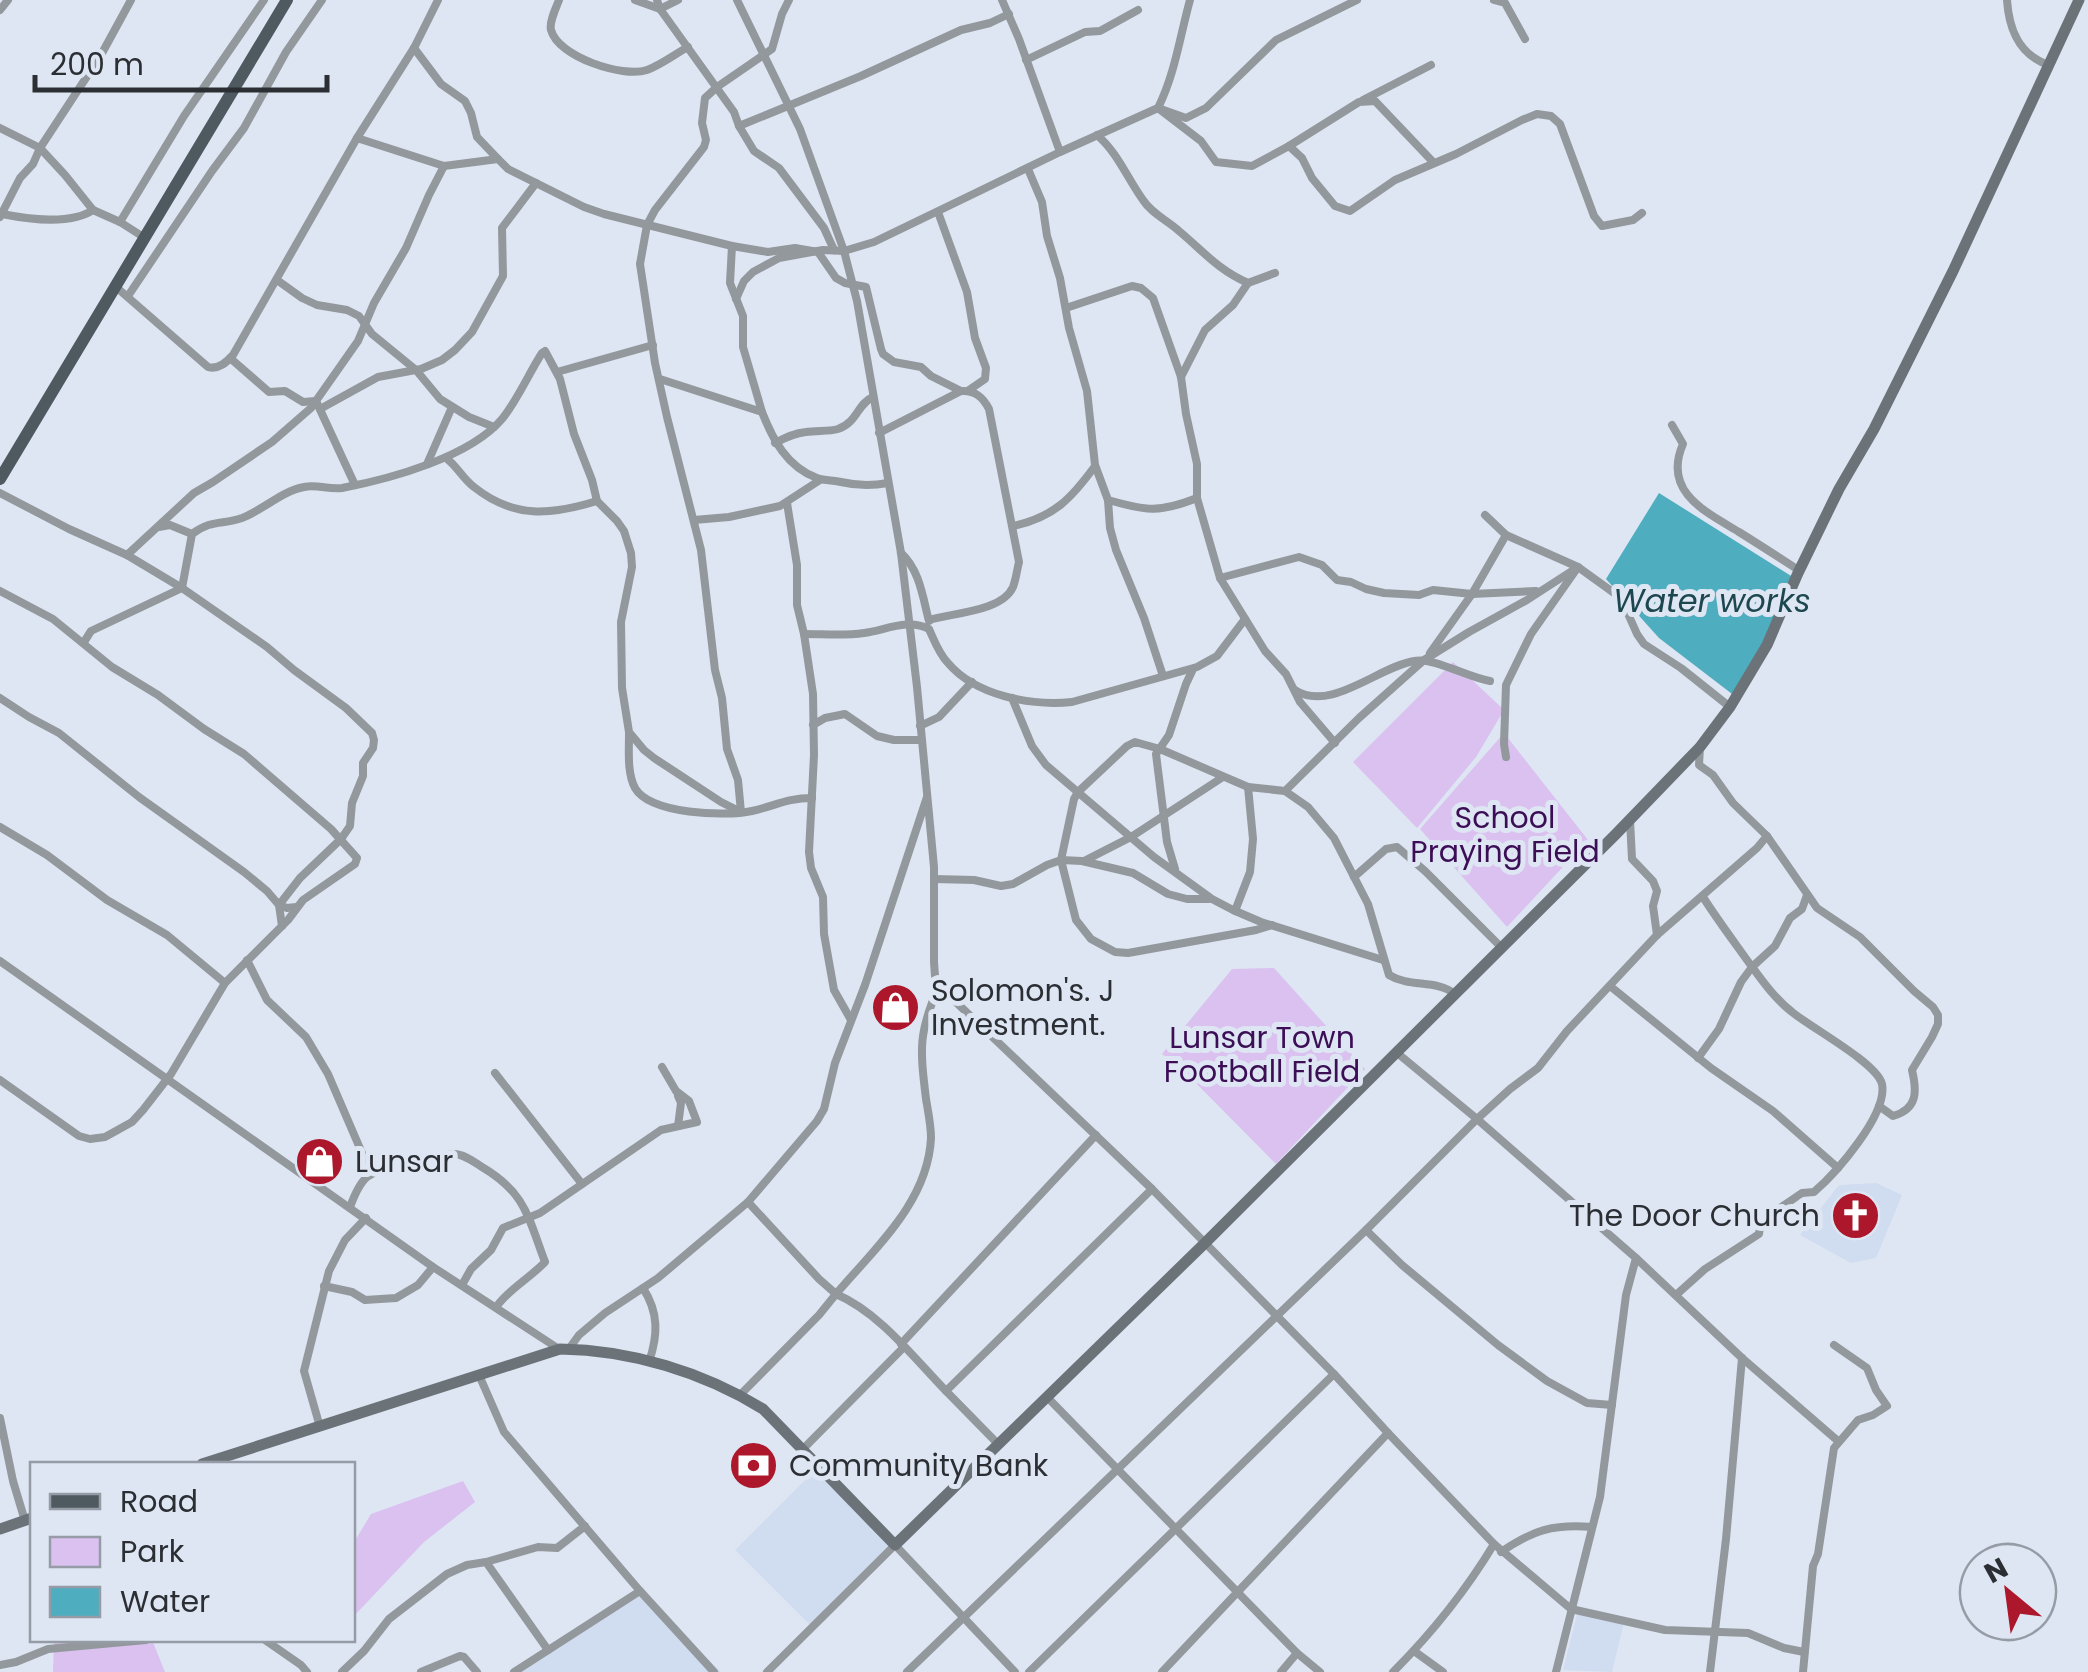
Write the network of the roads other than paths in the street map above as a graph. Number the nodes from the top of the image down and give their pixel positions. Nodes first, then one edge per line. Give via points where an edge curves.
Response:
1 (8, 0) edge
2 (131, 0) edge
3 (264, 0) edge
4 (286, 0) edge
5 (322, 0) edge
6 (438, 0) edge
7 (558, 0) edge
8 (635, 0) edge
9 (678, 0) edge
10 (737, 0) edge
11 (790, 0) edge
12 (1002, 0) edge
13 (1190, 0) edge
14 (1357, 0) edge
15 (1494, 0) edge
16 (2007, 0) edge
17 (2079, 0) edge
18 (659, 4) edge
19 (0, 10) edge
20 (1138, 10) dead end
21 (1009, 14) junction
22 (1525, 39) dead end
23 (688, 47) junction
24 (414, 48) junction
25 (763, 56) junction
26 (1026, 60) junction
27 (1431, 65) dead end
28 (2050, 65) junction
29 (716, 87) junction
30 (1359, 102) junction
31 (788, 106) junction
32 (1158, 108) junction
33 (739, 126) junction
34 (0, 128) edge
35 (1097, 135) junction
36 (357, 138) junction
37 (1289, 146) junction
38 (40, 148) junction
39 (1060, 152) junction
40 (498, 159) junction
41 (1434, 163) junction
42 (444, 166) junction
43 (1028, 169) junction
44 (536, 183) junction
45 (93, 210) junction
46 (938, 212) junction
47 (1642, 214) dead end
48 (1, 215) edge
49 (120, 222) junction
50 (648, 225) junction
51 (144, 238) junction
52 (732, 246) junction
53 (834, 250) junction
54 (844, 251) junction
55 (818, 252) junction
56 (1275, 273) dead end
57 (277, 280) junction
58 (852, 283) junction
59 (1248, 284) junction
60 (122, 292) junction
61 (736, 299) junction
62 (1066, 308) junction
63 (365, 325) junction
64 (653, 345) junction
65 (230, 358) junction
66 (416, 370) junction
67 (557, 372) junction
68 (1182, 377) junction
69 (660, 379) junction
70 (965, 391) junction
71 (872, 397) junction
72 (318, 405) junction
73 (452, 407) junction
74 (762, 412) junction
75 (1672, 425) dead end
76 (494, 427) junction
77 (879, 433) junction
78 (775, 443) junction
79 (446, 458) junction
80 (427, 464) junction
81 (1095, 465) junction
82 (0, 479) edge
83 (820, 480) junction
84 (888, 483) junction
85 (355, 485) junction
86 (0, 493) edge
87 (1197, 498) junction
88 (1108, 500) junction
89 (597, 501) junction
90 (787, 503) junction
91 (1485, 514) dead end
92 (694, 520) junction
93 (1013, 526) junction
94 (158, 527) junction
95 (192, 534) junction
96 (1506, 535) junction
97 (901, 553) junction
98 (126, 555) junction
99 (1578, 566) junction
100 (1800, 571) junction
101 (1220, 578) junction
102 (182, 588) junction
103 (0, 590) edge
104 (1541, 591) junction
105 (1472, 594) junction
106 (1245, 619) junction
107 (923, 622) junction
108 (804, 634) junction
109 (84, 642) junction
110 (1424, 660) junction
111 (1194, 668) junction
112 (1164, 676) junction
113 (1490, 681) dead end
114 (972, 682) junction
115 (1295, 690) junction
116 (0, 698) edge
117 (1012, 698) junction
118 (1730, 707) junction
119 (813, 725) junction
120 (920, 726) junction
121 (629, 732) junction
122 (921, 740) junction
123 (1334, 743) junction
124 (1700, 747) junction
125 (1160, 749) junction
126 (1506, 757) dead end
127 (1224, 777) junction
128 (1248, 787) junction
129 (1285, 791) junction
130 (1078, 792) junction
131 (928, 793) junction
132 (812, 798) junction
133 (741, 812) junction
134 (1164, 815) junction
135 (1630, 819) junction
136 (0, 827) edge
137 (1766, 836) junction
138 (1131, 837) junction
139 (341, 839) junction
140 (1061, 860) junction
141 (1082, 862) junction
142 (1177, 873) junction
143 (1354, 877) junction
144 (934, 879) junction
145 (1807, 894) junction
146 (1703, 897) junction
147 (1212, 899) junction
148 (279, 905) junction
149 (296, 908) junction
150 (1236, 912) junction
151 (1272, 925) junction
152 (282, 926) junction
153 (1658, 935) junction
154 (1502, 948) junction
155 (247, 960) junction
156 (1384, 960) junction
157 (0, 961) edge
158 (1752, 967) junction
159 (225, 983) junction
160 (939, 986) junction
161 (1610, 986) junction
162 (1456, 994) junction
163 (852, 1020) junction
164 (1396, 1052) junction
165 (1698, 1058) junction
166 (662, 1067) dead end
167 (495, 1073) dead end
168 (0, 1080) edge
169 (168, 1080) junction
170 (676, 1092) junction
171 (1879, 1106) junction
172 (1477, 1119) junction
173 (678, 1126) junction
174 (1096, 1134) junction
175 (1838, 1168) junction
176 (371, 1174) junction
177 (582, 1184) junction
178 (1152, 1189) junction
179 (748, 1202) junction
180 (350, 1207) junction
181 (366, 1218) junction
182 (529, 1219) junction
183 (1366, 1230) junction
184 (1205, 1243) junction
185 (1636, 1258) junction
186 (434, 1267) junction
187 (462, 1285) junction
188 (324, 1286) junction
189 (643, 1288) junction
190 (836, 1294) junction
191 (1676, 1295) junction
192 (497, 1306) junction
193 (1277, 1316) junction
194 (902, 1346) junction
195 (1834, 1346) dead end
196 (564, 1350) junction
197 (1742, 1358) junction
198 (649, 1362) junction
199 (1334, 1374) junction
200 (479, 1375) junction
201 (946, 1391) junction
202 (740, 1395) junction
203 (1047, 1397) junction
204 (1612, 1405) junction
205 (0, 1418) edge
206 (320, 1428) junction
207 (2, 1431) edge
208 (1388, 1433) junction
209 (1838, 1441) junction
210 (999, 1445) junction
211 (803, 1449) junction
212 (209, 1462) edge
213 (1117, 1468) junction
214 (29, 1520) edge
215 (585, 1526) junction
216 (1592, 1527) junction
217 (1176, 1528) junction
218 (0, 1529) edge
219 (1494, 1544) junction
220 (895, 1545) junction
221 (1502, 1552) junction
222 (486, 1562) junction
223 (640, 1591) junction
224 (1240, 1592) junction
225 (1571, 1609) junction
226 (964, 1617) junction
227 (1714, 1631) junction
228 (124, 1642) edge
229 (267, 1642) edge
230 (548, 1650) junction
231 (1414, 1651) junction
232 (1804, 1652) junction
233 (1297, 1653) junction
234 (0, 1665) edge
235 (307, 1672) edge
236 (342, 1672) edge
237 (421, 1672) edge
238 (476, 1672) edge
239 (514, 1672) edge
240 (714, 1672) edge
241 (767, 1672) edge
242 (907, 1672) edge
243 (1015, 1672) edge
244 (1029, 1672) edge
245 (1162, 1672) edge
246 (1281, 1672) edge
247 (1320, 1672) edge
248 (1393, 1672) edge
249 (1443, 1672) edge
250 (1556, 1672) edge
251 (1710, 1672) edge
252 (1802, 1672) edge

1 - 19 street
2 - 38 street
3 - 49 street
4 - 51 main road
5 - 60 street via 244,128
6 - 24 street
7 - 23 street via 552,33 572,54 607,68 645,70
8 - 18 street
9 - 18 street
10 - 25 street
11 - 25 street via 772,49
12 - 21 street
13 - 32 street
14 - 32 street via 1276,40 1206,108 1186,118
15 - 22 street via 1505,3
16 - 28 street via 2021,46
17 - 28 street
18 - 23 street
20 - 26 street
21 - 26 street
21 - 31 street
23 - 29 street
24 - 36 street
24 - 40 street via 441,84 465,102 477,137
25 - 29 street
25 - 31 street
26 - 39 street
27 - 30 street
28 - 100 street
29 - 33 street
29 - 50 street via 705,98 704,147
30 - 37 street
30 - 41 street via 1375,101
31 - 33 street
31 - 54 street
32 - 35 street
32 - 37 street via 1216,162 1252,166
33 - 53 street via 824,228
34 - 38 street
35 - 39 street
35 - 59 street via 1152,211
36 - 42 street
36 - 57 street
37 - 41 street via 1335,206 1350,211
38 - 45 street
38 - 48 street
39 - 43 street
40 - 42 street
40 - 44 street
41 - 47 street via 1522,120 1551,116 1602,226
42 - 63 street
43 - 46 street
43 - 62 street
44 - 50 street via 584,207
44 - 66 street via 502,228 504,276 472,332 442,360
45 - 48 street via 71,219
45 - 49 street
46 - 54 street
46 - 70 street via 986,368 985,379
49 - 51 street
50 - 52 street
50 - 64 street via 640,264
51 - 60 main road
52 - 55 street
52 - 61 street
53 - 54 street
53 - 55 street
54 - 58 street
55 - 58 street via 836,278
55 - 61 street via 764,264
56 - 59 street
57 - 63 street via 317,305 359,316
57 - 65 street
58 - 70 street via 866,288 883,354
58 - 71 street
59 - 68 street via 1204,330
60 - 65 street via 208,367
60 - 82 main road
61 - 74 street
62 - 68 street via 1141,288 1153,298
62 - 81 street via 1087,391
63 - 66 street
63 - 72 street
64 - 67 street
64 - 69 street
65 - 72 street via 269,392 286,391
66 - 72 street via 386,374
66 - 73 street
67 - 76 street via 542,352
67 - 89 street
68 - 87 street
69 - 74 street
69 - 92 street
70 - 77 street
70 - 93 street via 989,410
71 - 77 street
71 - 78 street via 841,428
72 - 85 street
72 - 94 street via 194,493
73 - 76 street
73 - 80 street
74 - 78 street
75 - 100 street via 1683,444 1676,460 1688,496
76 - 79 street
77 - 84 street
78 - 83 street
79 - 80 street
79 - 89 street via 471,486 513,509 551,513
80 - 85 street
81 - 88 street
81 - 93 street via 1055,510
83 - 84 street
83 - 90 street
84 - 97 street
85 - 95 street via 300,487 240,519
86 - 98 street
87 - 88 street via 1154,510
87 - 101 street
88 - 112 street via 1116,550
89 - 121 street via 617,521 631,553 620,642
90 - 92 street
90 - 108 street
91 - 96 street
92 - 133 street
93 - 107 street via 1019,562 1009,593 987,607
94 - 95 street
94 - 98 street
95 - 102 street
96 - 99 street
96 - 105 street
97 - 107 street
97 - 107 street via 926,598
98 - 102 street
99 - 104 street
99 - 118 street via 1621,598 1644,644
99 - 126 street via 1531,634 1506,685
100 - 118 street
101 - 105 street via 1299,557 1322,565 1337,580 1384,593
101 - 106 street
102 - 109 street via 91,631
102 - 139 street via 267,647 372,734
103 - 109 street
104 - 105 street
104 - 110 street
105 - 110 street
106 - 111 street via 1218,656
106 - 115 street
107 - 108 street via 864,633
107 - 114 street via 948,664
107 - 120 street
108 - 119 street
109 - 139 street via 244,754
110 - 113 street
110 - 115 street via 1338,694
110 - 123 street
111 - 112 street
111 - 125 street
112 - 117 street via 1072,702
114 - 117 street
114 - 120 street
115 - 123 street
116 - 148 street via 59,732
117 - 130 street via 1036,754
118 - 124 street
119 - 122 street via 845,714 877,736
119 - 132 street
120 - 122 street
121 - 133 street via 654,758
121 - 133 street via 631,779 642,797 694,812
122 - 131 street
123 - 129 street
124 - 135 street
124 - 137 street via 1699,765
125 - 127 street
125 - 130 street via 1132,743
125 - 134 street via 1156,768
127 - 128 street
127 - 134 street
128 - 129 street
128 - 150 street via 1250,872
129 - 143 street via 1322,820
130 - 138 street
130 - 140 street
131 - 144 street
131 - 163 street
132 - 133 street
132 - 163 street via 811,868 824,897 834,990
134 - 138 street
134 - 142 street
135 - 153 street via 1632,860 1657,890
135 - 154 street
136 - 159 street via 167,936
137 - 145 street
137 - 146 street
138 - 141 street
138 - 142 street
139 - 148 street
139 - 149 street via 356,855 354,864
140 - 141 street
140 - 144 street via 1001,886
140 - 151 street via 1076,920 1091,940 1115,952
141 - 147 street via 1133,873 1168,894
142 - 147 street
143 - 154 street via 1386,849 1398,847
143 - 156 street
144 - 160 street
145 - 158 street via 1775,946
145 - 171 street via 1938,1014 1912,1070 1916,1096 1898,1116
146 - 153 street
146 - 158 street
147 - 150 street
148 - 149 street
148 - 152 street
149 - 152 street
150 - 151 street
151 - 156 street
152 - 155 street
153 - 161 street
154 - 162 street
155 - 159 street
155 - 176 street via 267,1000 306,1037 328,1074
156 - 162 street via 1394,978
157 - 169 street
158 - 165 street
158 - 171 street via 1791,1012 1878,1076
159 - 169 street
160 - 174 street
160 - 190 street via 920,1050 931,1138 920,1187
161 - 165 street
161 - 172 street via 1538,1068
162 - 164 street
163 - 179 street via 824,1109
164 - 172 street
164 - 184 street
165 - 175 street via 1773,1110
166 - 170 street
167 - 177 street
168 - 169 street via 90,1139 132,1122
169 - 180 street
170 - 173 street
170 - 173 street via 689,1101 697,1122
171 - 175 street
172 - 183 street
172 - 185 street
173 - 177 street via 661,1130
174 - 178 street
174 - 194 street
175 - 191 street via 1814,1192 1761,1221 1759,1234
176 - 180 street via 358,1185
176 - 182 street via 464,1156 504,1179
177 - 182 street
178 - 184 street
178 - 201 street
179 - 189 street
179 - 190 street
180 - 181 street
181 - 186 street
181 - 188 street via 337,1253
182 - 187 street via 504,1228
182 - 192 street via 545,1262
183 - 193 street
183 - 204 street via 1547,1381 1587,1403
184 - 193 street
184 - 203 street
185 - 191 street
185 - 204 street
186 - 187 street
186 - 188 street via 396,1298 365,1300
187 - 192 street
188 - 206 street via 304,1370
189 - 196 street via 604,1312
189 - 198 street via 656,1320
190 - 194 street via 856,1303
190 - 202 street
191 - 197 street
192 - 196 street
193 - 199 street
193 - 213 street
194 - 201 street
194 - 211 street
195 - 209 street via 1867,1368 1886,1406 1858,1420
196 - 198 street
196 - 200 street
197 - 209 street
197 - 227 street
198 - 202 street
199 - 208 street
199 - 217 street
200 - 206 street
200 - 215 street via 504,1432
201 - 210 street
202 - 211 street
203 - 210 street
203 - 213 street
204 - 216 street
205 - 207 street
206 - 212 street
207 - 214 street
208 - 219 street
208 - 224 street
209 - 232 street
210 - 220 street
211 - 220 street
213 - 217 street
213 - 226 street
214 - 218 street
215 - 222 street via 557,1548
215 - 223 street
216 - 221 street via 1532,1532
216 - 225 street
217 - 224 street
217 - 244 street
219 - 221 street
219 - 231 street
220 - 226 street
220 - 241 street
221 - 225 street
222 - 230 street
222 - 236 street via 447,1574 389,1619
223 - 230 street
223 - 240 street
224 - 233 street
224 - 245 street
225 - 227 street via 1665,1630
225 - 250 street
226 - 242 street
226 - 243 street
227 - 232 street
227 - 251 street
228 - 234 street via 48,1649
229 - 235 street
230 - 239 street
231 - 248 street
231 - 249 street
232 - 252 street
233 - 246 street
233 - 247 street
237 - 238 street via 460,1656

